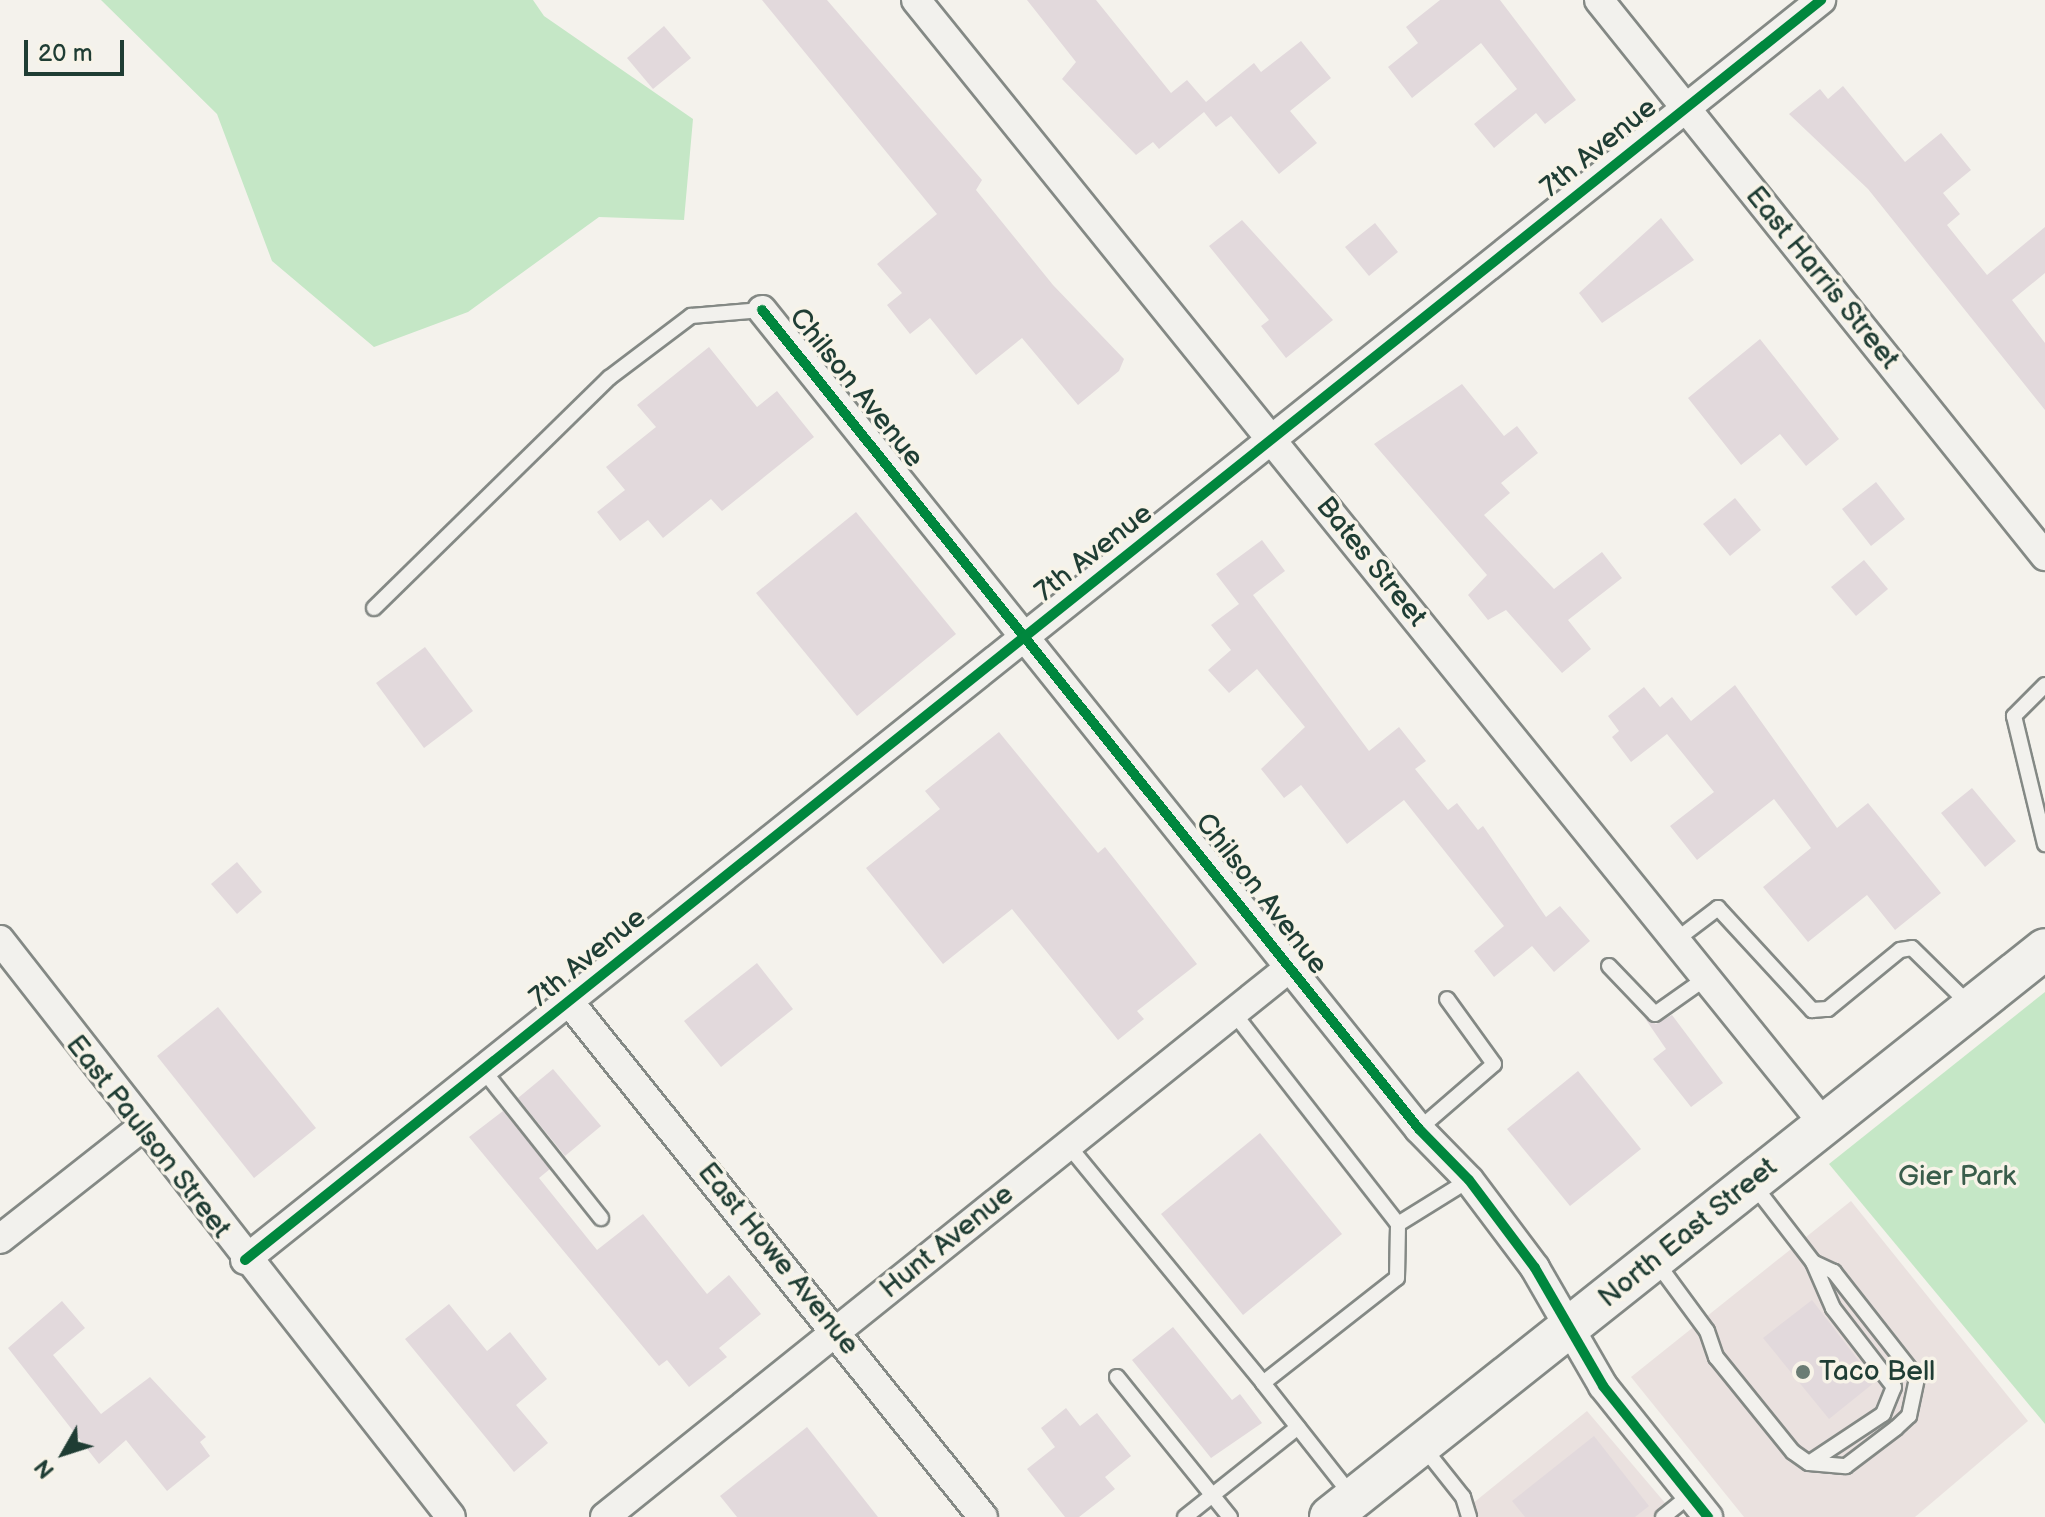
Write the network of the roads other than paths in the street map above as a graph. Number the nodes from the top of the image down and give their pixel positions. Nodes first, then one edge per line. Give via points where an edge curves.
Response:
1 (916, 0) edge
2 (1599, 0) edge
3 (1821, 0) edge
4 (1686, 108) junction
5 (762, 310) joint
6 (1273, 441) junction
7 (2045, 556) edge
8 (374, 608) dead end
9 (1027, 637) junction
10 (2045, 685) edge
11 (2045, 844) edge
12 (0, 940) edge
13 (1676, 940) junction
14 (2045, 949) edge
15 (1609, 966) dead end
16 (1289, 968) junction
17 (1706, 978) junction
18 (1447, 999) dead end
19 (570, 1003) junction
20 (1972, 1007) junction
21 (1233, 1012) junction
22 (484, 1071) junction
23 (1824, 1124) junction
24 (141, 1128) junction
25 (1419, 1129) junction
26 (1067, 1144) junction
27 (1469, 1180) junction
28 (1751, 1182) junction
29 (601, 1218) dead end
30 (1398, 1224) junction
31 (0, 1239) edge
32 (1655, 1259) junction
33 (245, 1260) junction
34 (1813, 1262) junction
35 (1571, 1328) junction
36 (837, 1331) junction
37 (1117, 1377) dead end
38 (1263, 1383) junction
39 (1298, 1427) junction
40 (1421, 1444) junction
41 (1809, 1463) junction
42 (1690, 1495) junction
43 (1212, 1496) junction
44 (1342, 1508) edge
45 (451, 1517) edge
46 (605, 1517) edge
47 (983, 1517) edge
48 (1185, 1517) edge
49 (1230, 1517) edge
50 (1469, 1517) edge
51 (1663, 1517) edge
52 (1708, 1517) edge

1 - 6 street, Bates Street
2 - 4 street, East Harris Street
3 - 4 street, 7th Avenue
4 - 6 street, 7th Avenue
4 - 7 street, East Harris Street
5 - 8 lane via 691,316 609,378
5 - 9 street, Chilson Avenue
6 - 9 street, 7th Avenue
6 - 13 street, Bates Street
9 - 16 street, Chilson Avenue
9 - 19 street, 7th Avenue
10 - 11 lane via 2014,716
12 - 24 street, East Paulson Street
13 - 17 street, Bates Street
13 - 20 lane via 1718,908 1812,1010 1828,1009 1900,950 1912,948
14 - 20 main road, North East Street
15 - 17 lane via 1655,1014
16 - 21 street, Hunt Avenue
16 - 25 street, Chilson Avenue
17 - 23 street, Bates Street
18 - 25 lane via 1494,1064
19 - 22 street, 7th Avenue
19 - 36 street, East Howe Avenue
20 - 23 main road, North East Street
21 - 26 street, Hunt Avenue
21 - 30 lane
22 - 29 lane
22 - 33 street, 7th Avenue
23 - 28 main road, North East Street
24 - 31 street
24 - 33 street, East Paulson Street
25 - 27 street, Chilson Avenue
26 - 36 street, Hunt Avenue
26 - 38 lane
27 - 30 lane
27 - 35 street, Chilson Avenue
28 - 32 main road, North East Street
28 - 34 lane
30 - 38 lane via 1397,1278
32 - 35 main road, North East Street
32 - 41 lane via 1707,1331 1716,1357
33 - 45 street, East Paulson Street
34 - 41 lane via 1833,1308 1894,1387 1883,1414
34 - 41 lane via 1834,1272 1917,1378 1909,1416 1896,1428 1846,1466
35 - 40 main road, North East Street
35 - 42 street, Chilson Avenue via 1603,1386
36 - 46 street, Hunt Avenue
36 - 47 street, East Howe Avenue
37 - 43 lane
38 - 39 lane
39 - 43 lane
39 - 44 lane
40 - 44 main road, North East Street
40 - 50 lane via 1463,1497
42 - 51 lane
42 - 52 street, Chilson Avenue
43 - 48 lane
43 - 49 lane

